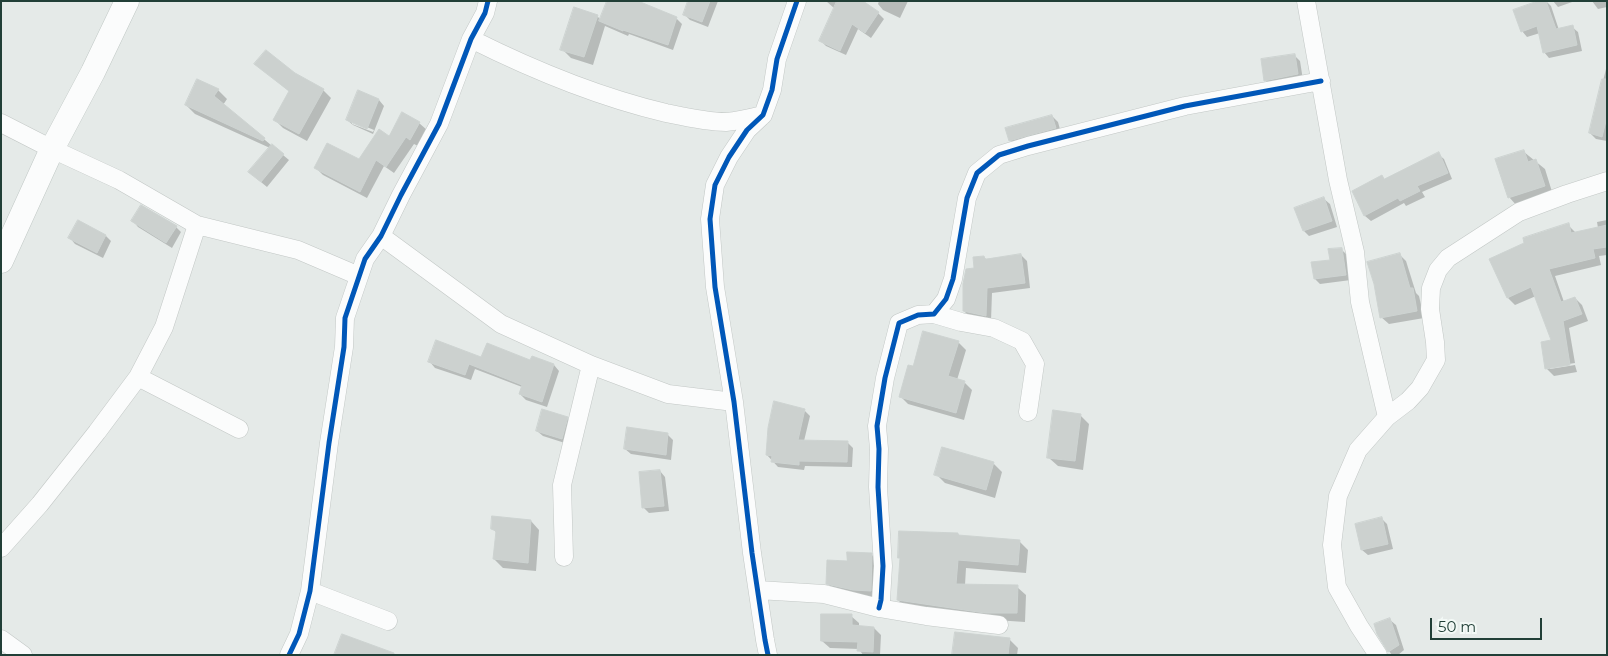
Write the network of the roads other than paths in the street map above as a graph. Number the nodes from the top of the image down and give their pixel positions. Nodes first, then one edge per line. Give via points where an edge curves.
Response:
1 (127, 1) edge
2 (488, 1) edge
3 (797, 1) edge
4 (1306, 1) edge
5 (471, 39) junction
6 (1321, 81) junction
7 (763, 116) junction
8 (1, 122) edge
9 (52, 149) junction
10 (1607, 181) edge
11 (197, 225) junction
12 (381, 236) junction
13 (1, 261) edge
14 (359, 276) junction
15 (934, 314) junction
16 (591, 365) junction
17 (138, 377) junction
18 (734, 402) junction
19 (1028, 412) dead end
20 (1387, 417) junction
21 (239, 428) dead end
22 (1, 548) edge
23 (564, 557) dead end
24 (758, 590) junction
25 (310, 591) junction
26 (878, 608) junction
27 (388, 621) dead end
28 (999, 625) dead end
29 (1, 639) edge
30 (23, 655) edge
31 (289, 655) edge
32 (768, 655) edge
33 (1378, 655) edge

1 - 9 main road
2 - 5 street
3 - 7 street via 777,59 772,90
4 - 6 street
5 - 7 street via 517,62 631,105 696,120 726,122
5 - 12 street via 439,124
6 - 15 street via 1185,106 999,155 977,173 967,198 954,279 946,299
6 - 20 street via 1338,180 1355,252 1360,302
7 - 18 street via 747,130 715,185 710,219 715,288
8 - 9 street
9 - 11 street via 119,180
9 - 13 main road
10 - 20 street via 1519,212 1448,258 1438,270 1431,288 1436,360 1420,388
11 - 14 street via 298,250
11 - 17 street via 164,327
12 - 14 street via 365,259
12 - 16 street via 501,324
14 - 25 street via 345,318 344,347
15 - 19 street via 994,328 1022,341 1036,364
15 - 26 street via 918,315 899,323 885,378 877,426 883,566
16 - 18 street via 668,394
16 - 23 street via 562,485
17 - 21 street
17 - 22 street via 40,504
18 - 24 street
20 - 33 street via 1358,450 1338,496 1332,544 1337,587
24 - 26 street via 824,594
24 - 32 street
25 - 27 street
25 - 31 street via 299,634
26 - 28 street
29 - 30 street

